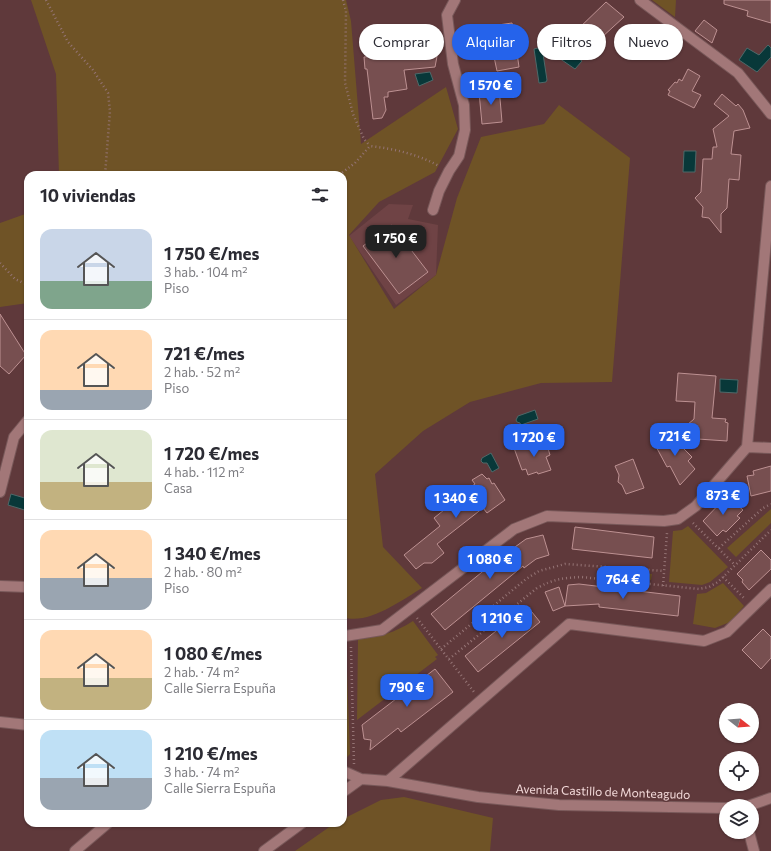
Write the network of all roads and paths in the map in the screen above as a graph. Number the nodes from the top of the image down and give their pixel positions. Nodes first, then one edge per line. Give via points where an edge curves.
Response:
1 (46, 0) edge
2 (343, 0) edge
3 (455, 0) edge
4 (640, 0) edge
5 (771, 114) edge
6 (370, 146) junction
7 (105, 171) edge
8 (344, 171) edge
9 (449, 171) junction
10 (771, 186) edge
11 (434, 210) dead end
12 (0, 263) edge
13 (24, 283) edge
14 (24, 425) edge
15 (747, 447) junction
16 (771, 448) edge
17 (0, 492) edge
18 (771, 504) edge
19 (684, 515) junction
20 (668, 520) junction
21 (771, 530) edge
22 (718, 548) junction
23 (735, 565) junction
24 (664, 571) junction
25 (723, 577) junction
26 (0, 586) edge
27 (662, 586) junction
28 (24, 587) edge
29 (771, 589) edge
30 (753, 607) junction
31 (410, 608) junction
32 (347, 635) edge
33 (441, 649) junction
34 (449, 659) junction
35 (480, 701) junction
36 (0, 722) edge
37 (24, 725) edge
38 (347, 773) edge
39 (357, 778) junction
40 (388, 781) junction
41 (347, 788) edge
42 (771, 798) edge
43 (759, 802) edge
44 (719, 808) edge
45 (103, 827) edge
46 (297, 827) edge
47 (751, 839) edge
48 (75, 851) edge
49 (264, 851) edge
50 (754, 851) edge

1 - 7 path via 68,42 93,70 108,93 110,111
2 - 6 path via 346,11 345,83 353,114 364,139
3 - 9 street via 447,15 453,64 464,105 465,130 459,156
4 - 5 street via 738,73
6 - 8 path
6 - 9 path via 395,149 430,161
9 - 11 street via 439,191
10 - 15 street
12 - 13 path via 15,279
14 - 17 street via 14,436
15 - 16 street
15 - 19 street via 696,506
18 - 22 path via 763,508
19 - 20 street via 678,519
19 - 22 path
20 - 24 path
20 - 31 street via 546,516 514,528
21 - 23 path
22 - 23 path
23 - 25 path
24 - 27 path
24 - 33 path via 565,564 539,571
25 - 27 path via 709,587 699,590
25 - 30 path
26 - 28 street
27 - 34 path via 581,577 551,581 537,588
29 - 30 street
30 - 35 street via 727,632 704,641 569,624
31 - 32 street via 382,630
31 - 33 path
32 - 39 path
33 - 34 path
34 - 35 path
35 - 40 street
36 - 37 street
38 - 39 street
39 - 40 street, Avenida Castillo de Monteagudo
39 - 41 street
40 - 44 street, Avenida Castillo de Monteagudo via 478,798 560,805
42 - 43 street
45 - 48 street
46 - 49 street
47 - 50 street

